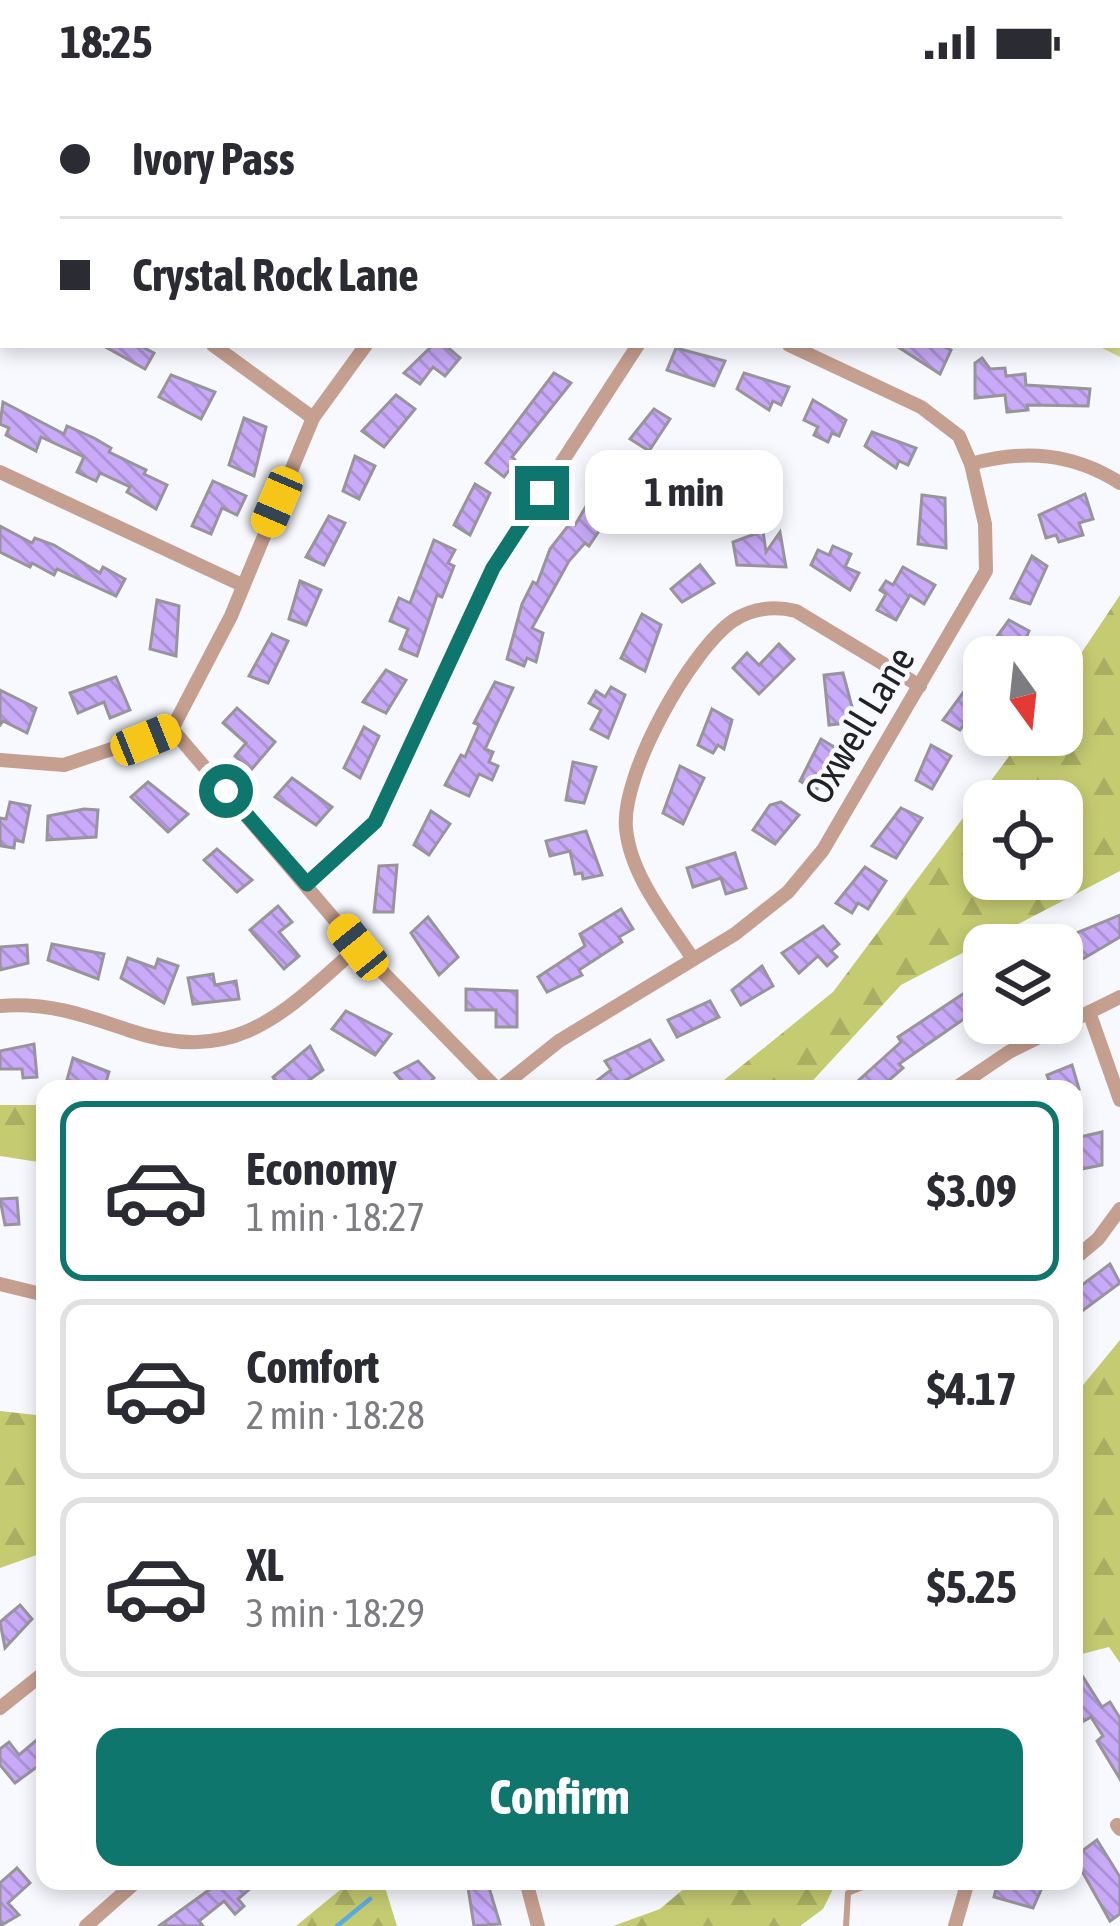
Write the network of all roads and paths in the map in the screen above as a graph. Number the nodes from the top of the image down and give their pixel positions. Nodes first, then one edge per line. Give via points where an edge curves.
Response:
1 (217, 348) edge
2 (364, 348) edge
3 (636, 348) edge
4 (794, 348) edge
5 (313, 418) junction
6 (971, 464) junction
7 (0, 472) edge
8 (1120, 483) edge
9 (242, 585) junction
10 (920, 686) junction
11 (172, 730) junction
12 (0, 760) edge
13 (307, 884) junction
14 (358, 947) junction
15 (693, 959) junction
16 (1120, 998) edge
17 (0, 1006) edge
18 (1089, 1012) junction
19 (489, 1080) edge
20 (510, 1080) edge
21 (967, 1080) edge
22 (1120, 1100) edge
23 (1120, 1209) edge
24 (1083, 1252) edge
25 (0, 1284) edge
26 (36, 1293) edge
27 (36, 1679) edge
28 (0, 1708) edge
29 (127, 1890) edge
30 (528, 1890) edge
31 (857, 1890) edge
32 (965, 1890) edge
33 (86, 1926) edge
34 (538, 1926) edge
35 (846, 1926) edge
36 (955, 1926) edge

1 - 5 street
2 - 5 street
3 - 13 street via 493,568 375,822
4 - 6 street, Oxwell Lane via 946,422
5 - 9 street
6 - 8 street via 1038,454 1085,463
6 - 10 street, Oxwell Lane via 986,571
7 - 9 street
9 - 11 street
10 - 15 street, Oxwell Lane via 799,880
10 - 15 street via 796,611 752,612 717,637 646,747 626,804 639,870
11 - 12 street via 64,765
11 - 13 street
13 - 14 street
14 - 17 street via 270,1023 235,1038 161,1040 48,1005
14 - 19 street
15 - 20 street, Oxwell Lane
16 - 18 street
18 - 21 street
18 - 22 street
23 - 24 street
25 - 26 street
27 - 28 street
29 - 33 street
30 - 34 street
31 - 35 lane via 848,1894
32 - 36 street

